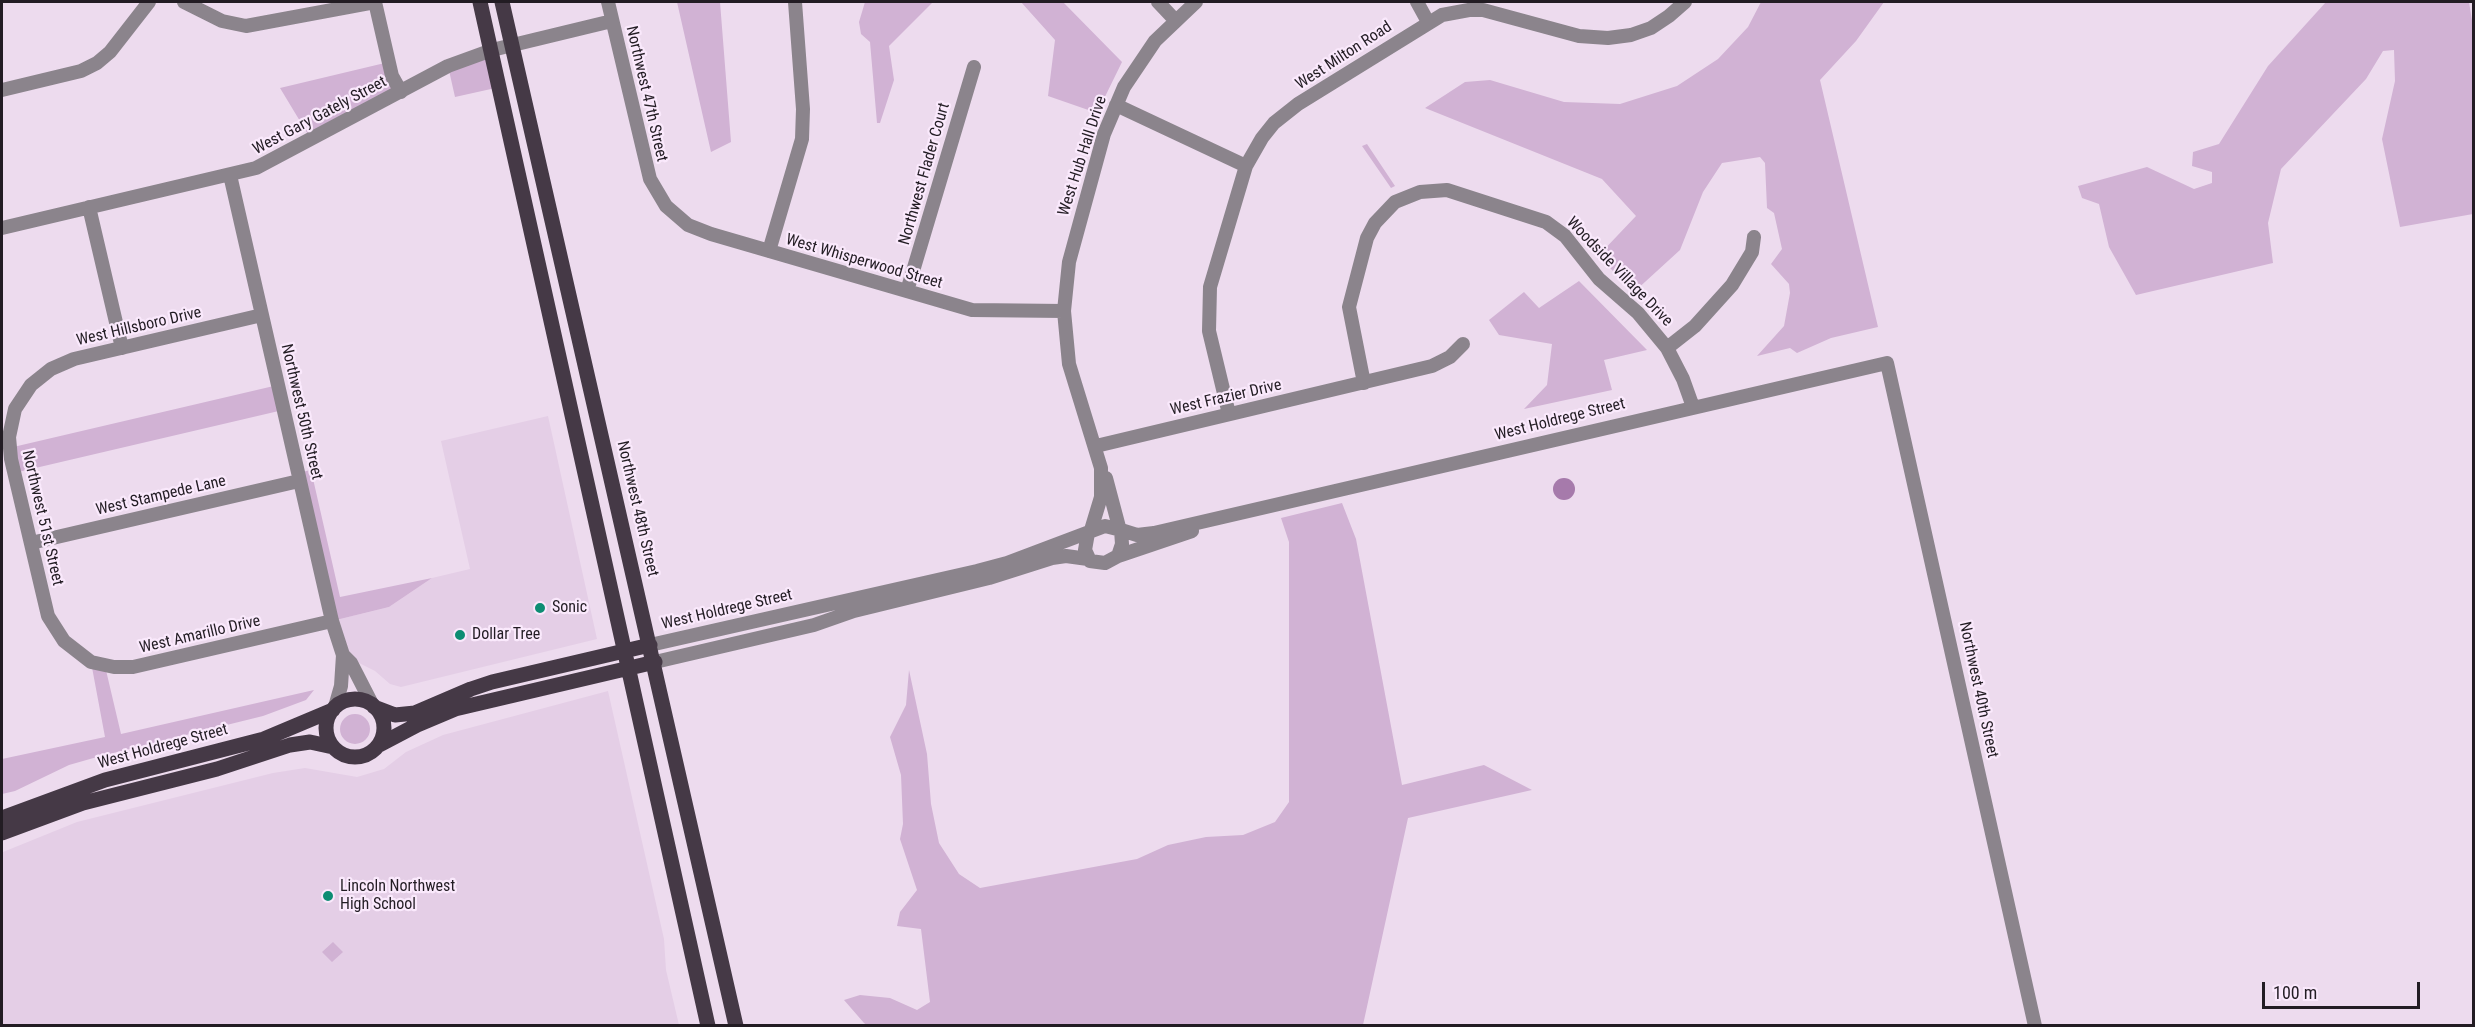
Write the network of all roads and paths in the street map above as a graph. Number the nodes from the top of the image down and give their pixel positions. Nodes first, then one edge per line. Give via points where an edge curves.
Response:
1 (149, 2) edge
2 (184, 2) edge
3 (375, 2) edge
4 (480, 2) edge
5 (502, 2) edge
6 (608, 2) edge
7 (795, 2) edge
8 (1158, 2) edge
9 (1196, 2) edge
10 (1417, 2) edge
11 (1684, 2) edge
12 (1175, 20) junction
13 (612, 21) junction
14 (1428, 21) junction
15 (512, 45) junction
16 (492, 50) junction
17 (974, 67) dead end
18 (2, 90) edge
19 (400, 92) junction
20 (1116, 105) junction
21 (1246, 166) junction
22 (230, 175) junction
23 (666, 206) joint
24 (89, 207) junction
25 (2, 228) edge
26 (1754, 237) dead end
27 (769, 251) junction
28 (907, 291) junction
29 (1064, 311) junction
30 (262, 315) junction
31 (1463, 344) dead end
32 (122, 348) junction
33 (1667, 348) junction
34 (1887, 363) joint
35 (1364, 383) junction
36 (31, 385) joint
37 (1693, 406) junction
38 (1229, 414) junction
39 (1096, 446) junction
40 (6, 460) edge
41 (1101, 468) junction
42 (299, 481) junction
43 (1242, 514) junction
44 (1120, 528) junction
45 (1090, 532) junction
46 (30, 543) junction
47 (1118, 556) junction
48 (1088, 559) junction
49 (332, 621) junction
50 (650, 645) junction
51 (624, 651) junction
52 (77, 653) joint
53 (343, 655) junction
54 (655, 663) junction
55 (628, 668) junction
56 (373, 705) junction
57 (334, 708) junction
58 (378, 745) junction
59 (333, 747) junction
60 (2, 818) edge
61 (2, 833) edge
62 (708, 1026) edge
63 (736, 1026) edge
64 (2035, 1026) edge

1 - 18 street via 97,63 81,71
2 - 3 street via 222,21 246,26
3 - 19 street via 392,76
4 - 16 main road
5 - 15 main road, Northwest 48th Street
6 - 13 street, Northwest 47th Street
7 - 27 street via 802,139
8 - 12 street
9 - 12 street, West Hub Hall Drive
10 - 14 street
11 - 14 street, West Milton Road via 1651,28 1621,38 1579,36 1482,10 1456,11
12 - 20 street, West Hub Hall Drive via 1132,72
13 - 15 street, West Gary Gately Street
13 - 23 street, Northwest 47th Street via 646,170
14 - 21 street, West Milton Road via 1285,113 1262,138
15 - 16 street, West Gary Gately Street
15 - 50 main road, Northwest 48th Street
16 - 19 street, West Gary Gately Street via 448,66
16 - 51 main road
17 - 28 street, Northwest Flader Court
19 - 22 street, West Gary Gately Street via 272,162
20 - 21 street
20 - 29 street, West Hub Hall Drive via 1073,238
21 - 38 street, West Milton Road via 1208,297 1209,331
22 - 24 street, West Gary Gately Street
22 - 30 street, Northwest 50th Street
23 - 27 street, West Whisperwood Street via 696,228
24 - 25 street, West Gary Gately Street
24 - 32 street
26 - 33 street via 1752,252 1732,285 1695,326
27 - 28 street, West Whisperwood Street
28 - 29 street, West Whisperwood Street via 972,310
29 - 39 street, West Hub Hall Drive via 1071,373
30 - 32 street, West Hillsboro Drive
30 - 42 street, Northwest 50th Street
31 - 35 street, West Frazier Drive via 1450,357 1432,366
32 - 36 street, West Hillsboro Drive via 62,363
33 - 35 street, Woodside Village Drive via 1638,314 1599,279 1557,228 1459,193 1434,190 1395,202 1367,238 1349,307
33 - 37 street, Woodside Village Drive
34 - 37 street, West Holdrege Street
34 - 64 street, Northwest 40th Street
35 - 38 street, West Frazier Drive
36 - 40 street, Northwest 51st Street via 12,417
37 - 43 street, West Holdrege Street
38 - 39 street, West Frazier Drive
39 - 41 street, West Hub Hall Drive
40 - 46 street, Northwest 51st Street
41 - 44 street
41 - 45 street via 1101,497
42 - 46 street, West Stampede Lane
42 - 49 street, Northwest 50th Street
43 - 44 street, West Holdrege Street via 1143,535
43 - 47 street, West Holdrege Street
44 - 45 street via 1105,526
44 - 47 street via 1123,539
45 - 48 street via 1085,545
45 - 50 street, West Holdrege Street via 977,571
46 - 52 street, Northwest 51st Street via 48,616
47 - 48 street via 1099,563
48 - 54 street, West Holdrege Street via 1052,558 814,625
49 - 52 street, West Amarillo Drive via 133,667 105,666
49 - 53 street, Northwest 50th Street
50 - 51 main road, West Holdrege Street
50 - 54 main road, Northwest 48th Street
51 - 55 main road
51 - 56 main road, West Holdrege Street via 481,686 415,713 395,715
53 - 56 street, Northwest 50th Street
53 - 57 street, Northwest 50th Street via 341,686
54 - 55 main road, West Holdrege Street
54 - 63 main road, Northwest 48th Street
55 - 58 main road, West Holdrege Street via 455,709
55 - 62 main road
56 - 57 main road via 353,699
56 - 58 main road via 380,713 384,729
57 - 59 main road via 326,724
57 - 60 main road, West Holdrege Street via 264,739 105,780
58 - 59 main road via 358,757
59 - 61 main road, West Holdrege Street via 310,742 290,745 217,769 83,803

